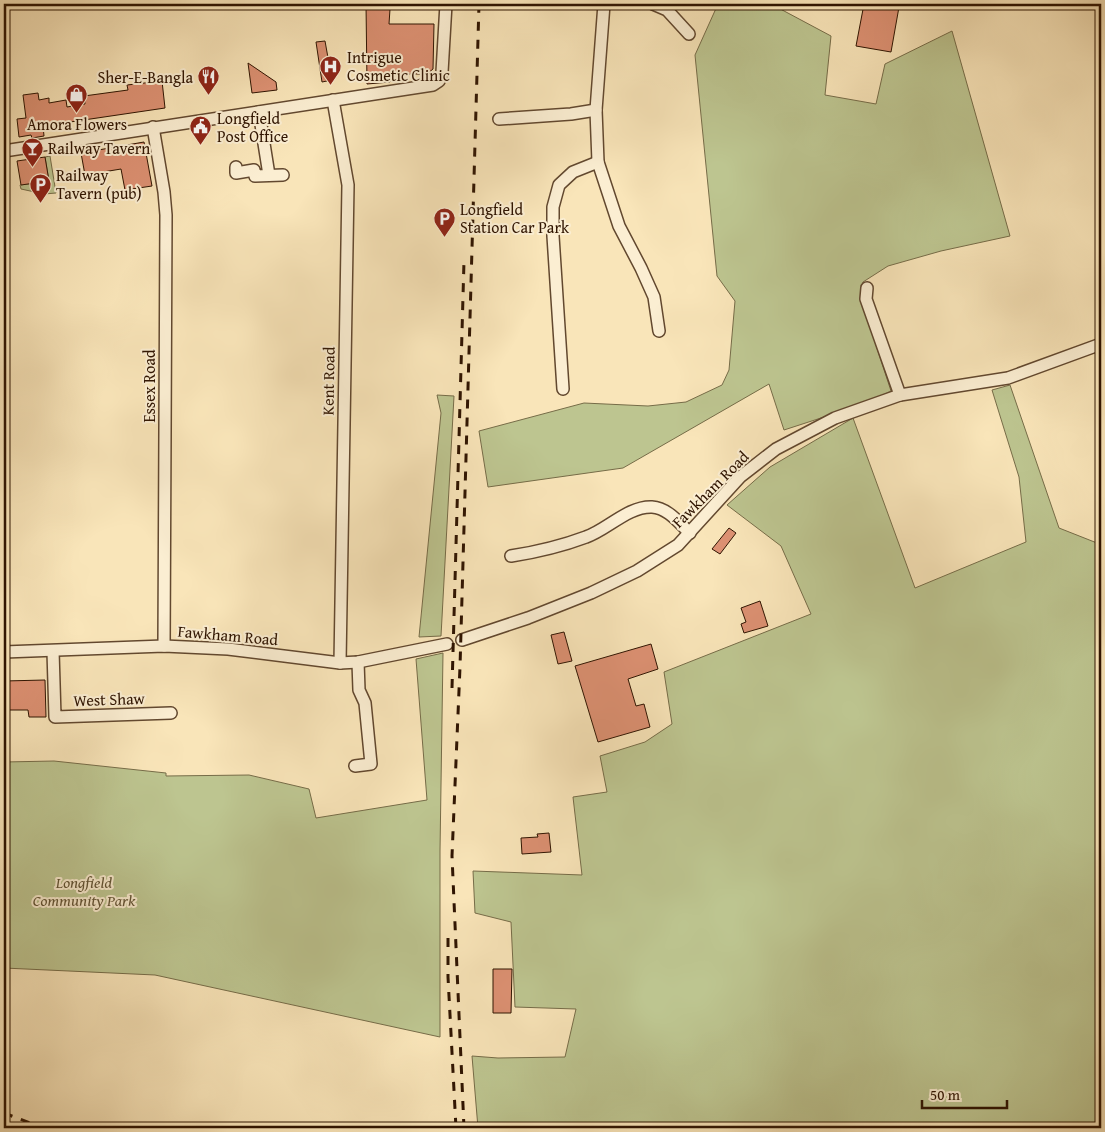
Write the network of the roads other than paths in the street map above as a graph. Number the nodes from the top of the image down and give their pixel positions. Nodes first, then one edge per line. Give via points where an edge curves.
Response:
1 (446, 4) edge
2 (604, 4) edge
3 (652, 4) edge
4 (689, 34) dead end
5 (333, 100) junction
6 (596, 110) junction
7 (259, 112) junction
8 (499, 118) dead end
9 (153, 127) junction
10 (4, 151) edge
11 (598, 162) junction
12 (236, 167) dead end
13 (268, 175) junction
14 (283, 175) dead end
15 (867, 288) dead end
16 (659, 330) dead end
17 (1101, 344) edge
18 (563, 389) dead end
19 (900, 395) junction
20 (690, 532) junction
21 (511, 556) dead end
22 (462, 640) dead end
23 (447, 644) dead end
24 (164, 646) junction
25 (53, 651) junction
26 (4, 652) edge
27 (358, 662) junction
28 (340, 663) junction
29 (171, 713) dead end
30 (355, 766) dead end

1 - 5 street via 442,72 437,83
2 - 6 street
3 - 4 street via 667,10
5 - 7 street
5 - 28 street, Kent Road via 348,185
6 - 8 street
6 - 11 street
7 - 9 street
7 - 13 street
9 - 10 street
9 - 24 street, Essex Road via 166,215
11 - 16 street via 619,226 654,297
11 - 18 street via 573,172 559,185 553,207
12 - 13 street via 236,173 254,170 254,176
13 - 14 street
15 - 19 street via 866,300
17 - 19 street, Fawkham Road via 1008,378
19 - 20 street, Fawkham Road via 835,418 776,448 740,477
20 - 21 street via 663,510 652,507 627,514 588,537 540,552
20 - 22 street, Fawkham Road via 678,545 637,571 591,593
23 - 27 street, Fawkham Road
24 - 25 street, Fawkham Road
24 - 28 street, Fawkham Road via 228,649
25 - 26 street, Fawkham Road
25 - 29 street, West Shaw via 55,717
27 - 28 street, Fawkham Road
27 - 30 street via 358,690 365,703 371,764

